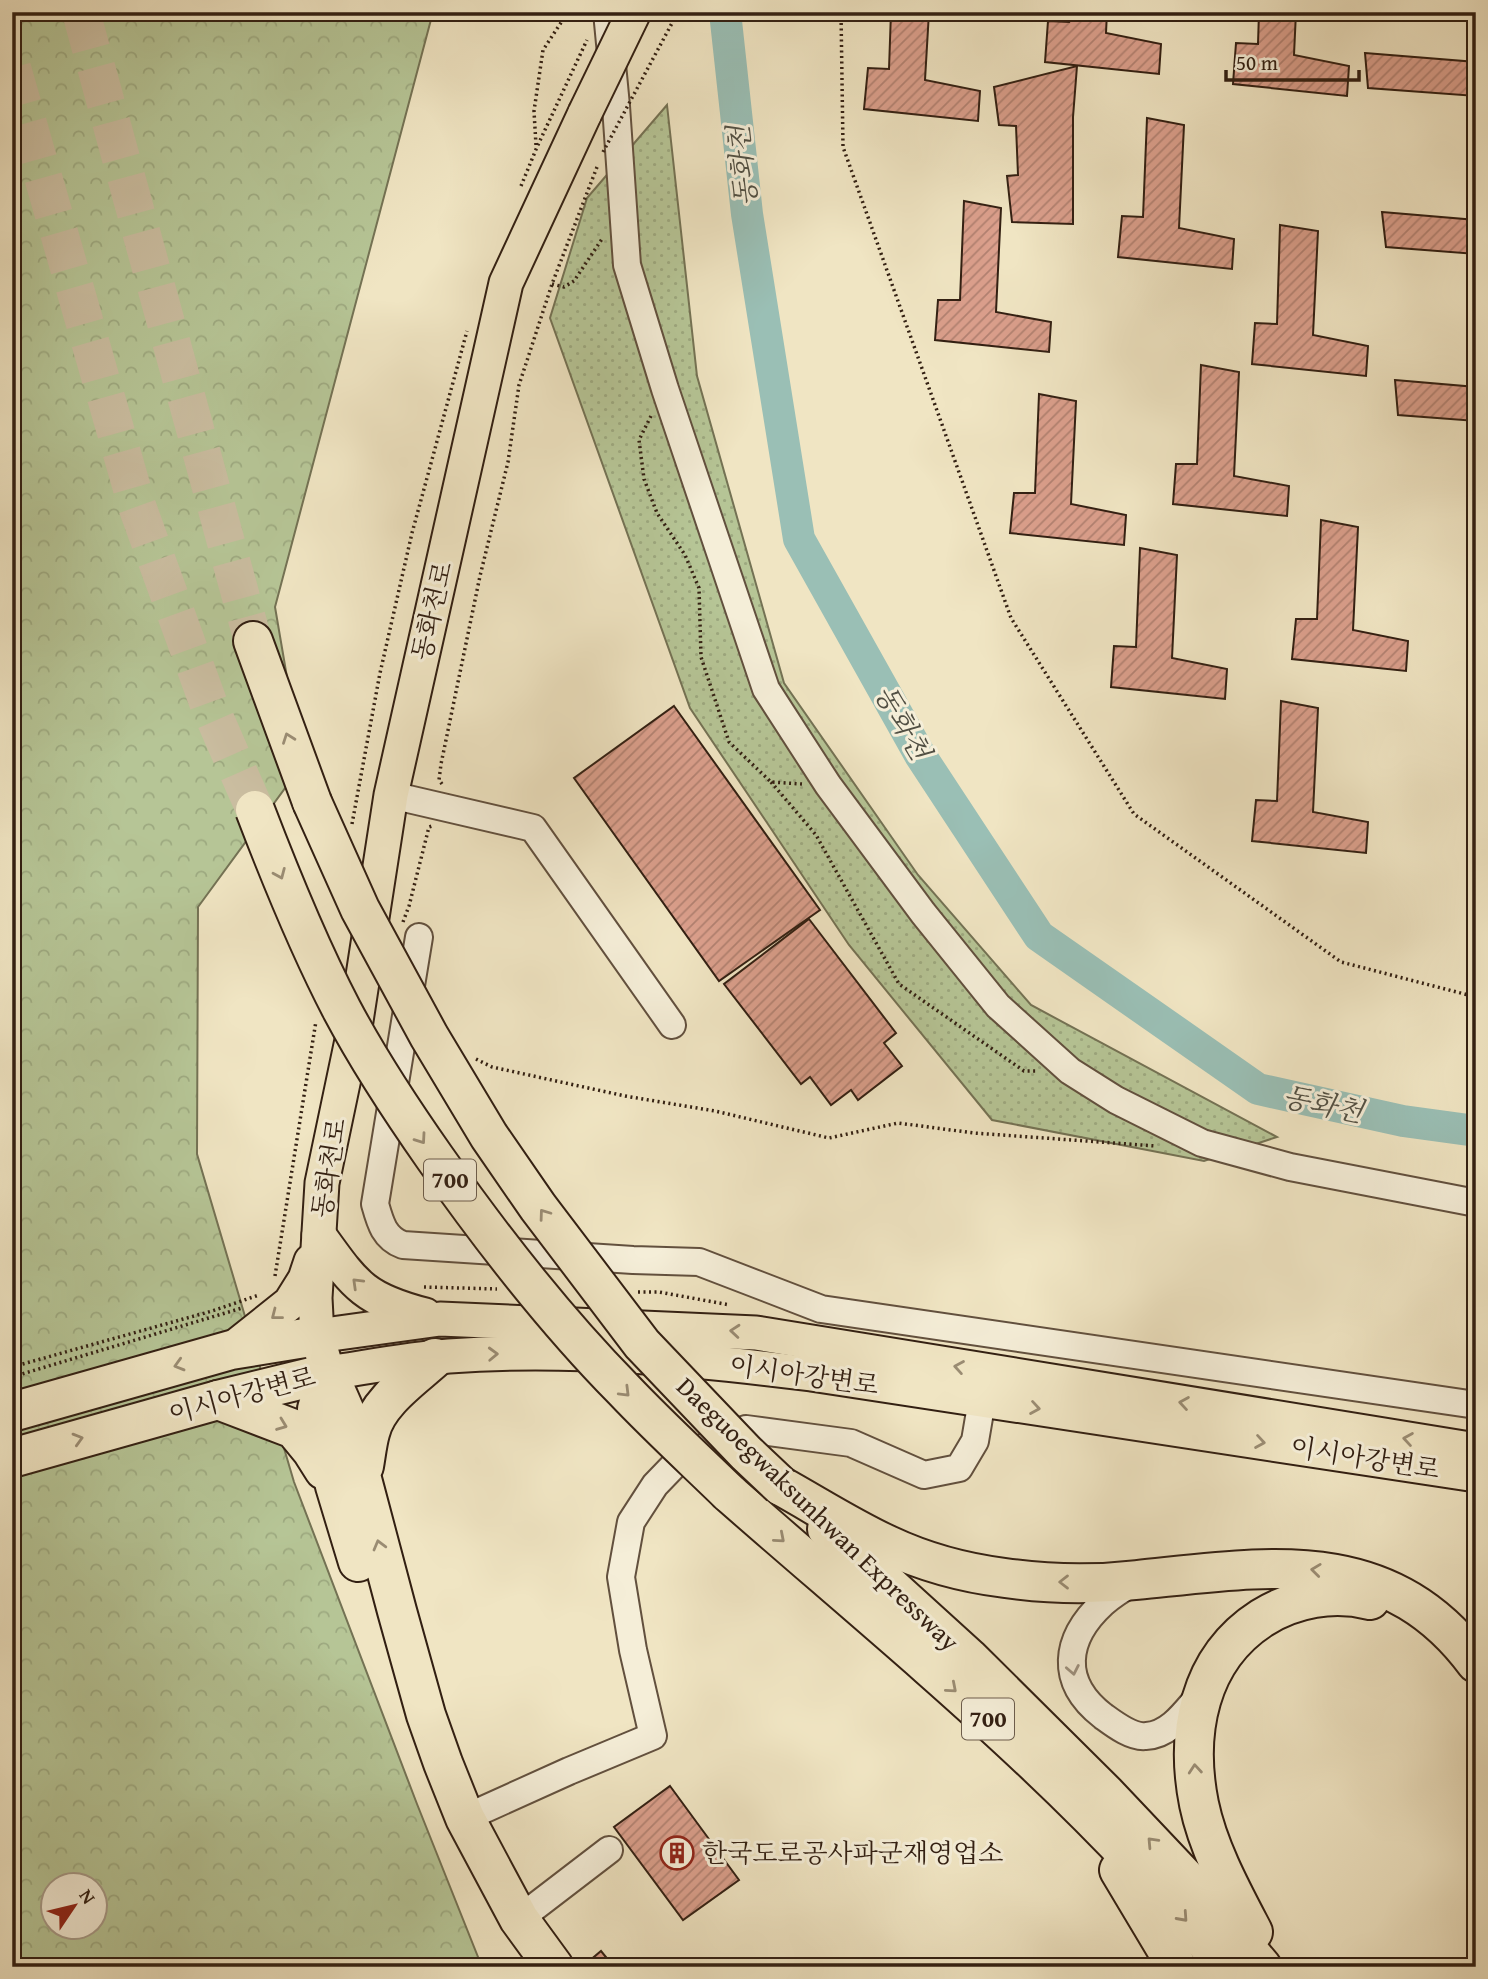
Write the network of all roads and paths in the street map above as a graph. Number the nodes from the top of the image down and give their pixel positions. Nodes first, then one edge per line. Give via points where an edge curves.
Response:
1 (568, 12) edge
2 (607, 12) edge
3 (634, 12) edge
4 (678, 12) edge
5 (841, 12) edge
6 (590, 35) dead end
7 (603, 152) dead end
8 (598, 164) dead end
9 (623, 208) junction
10 (552, 284) junction
11 (665, 389) junction
12 (253, 640) tunnel mouth
13 (771, 782) junction
14 (828, 785) junction
15 (445, 789) dead end
16 (390, 795) junction
17 (255, 810) tunnel mouth
18 (419, 937) dead end
19 (1476, 997) edge
20 (672, 1025) dead end
21 (468, 1055) dead end
22 (1070, 1071) junction
23 (1202, 1143) junction
24 (1476, 1203) edge
25 (320, 1235) junction
26 (283, 1272) dead end
27 (275, 1280) dead end
28 (262, 1294) dead end
29 (250, 1306) dead end
30 (440, 1319) junction
31 (317, 1336) junction
32 (231, 1350) junction
33 (435, 1357) junction
34 (12, 1367) edge
35 (328, 1373) junction
36 (12, 1377) edge
37 (218, 1400) junction
38 (982, 1400) junction
39 (1476, 1405) edge
40 (12, 1412) edge
41 (1476, 1450) edge
42 (12, 1458) edge
43 (1467, 1476) edge
44 (348, 1482) junction
45 (781, 1486) junction
46 (1135, 1581) junction
47 (1476, 1663) edge
48 (1476, 1690) edge
49 (1203, 1691) junction
50 (1086, 1814) junction
51 (466, 1818) junction
52 (609, 1850) dead end
53 (519, 1919) junction
54 (533, 1967) edge
55 (554, 1967) edge
56 (1177, 1967) edge
57 (1226, 1967) edge
58 (1262, 1967) edge
59 (1274, 1967) edge

1 - 6 path via 543,50 534,111 537,147
2 - 9 street
3 - 16 main road, 동화천로, bridge via 506,283
4 - 7 path, bridge
5 - 19 path via 843,147 1011,618 1134,814 1341,962
8 - 10 path
9 - 10 path via 574,281 564,287
9 - 11 street via 627,265
10 - 15 path via 519,386 508,462 441,764 439,780
11 - 13 path via 639,440 643,479 699,588 701,657 729,742
11 - 14 street via 766,689
45 -> 12 highway, Daeguoegwaksunhwan Expressway / 700, bridge via 642,1344 489,1136 360,909 312,802
13 - 14 path
13 - 22 path via 816,835 899,984 1024,1071
14 - 22 street via 998,1006
16 - 20 street via 533,828
16 - 25 main road, 동화천로 via 356,1021 323,1183
17 -> 50 highway, Daeguoegwaksunhwan Expressway / 700, bridge via 314,955 343,1013 411,1124 530,1285 621,1388 729,1493 1015,1742
18 - 39 street via 375,1203 381,1225 393,1241 633,1261 699,1262 821,1309
21 - 23 path via 492,1068 829,1138 898,1123 974,1133 1180,1147
22 - 23 street
23 - 24 street via 1290,1167
30 -> 25 main road via 390,1306 369,1295 347,1274
25 - 31 main road
25 -> 32 main road via 305,1279 290,1303
26 - 27 path
28 - 34 path
29 - 36 path
30 - 31 main road, 이시아강변로
41 -> 30 main road, 이시아강변로 via 756,1333
31 - 32 highway, 이시아강변로
31 - 35 main road
32 -> 40 highway, 이시아강변로
33 - 35 main road, 이시아강변로
33 -> 38 main road, 이시아강변로 via 573,1352 716,1363
33 - 44 highway via 384,1405
35 - 37 highway, 이시아강변로
35 - 44 highway via 317,1409
42 -> 37 highway, 이시아강변로
37 -> 44 highway via 294,1429
38 -> 43 main road, 이시아강변로
38 - 51 street via 975,1441 959,1468 924,1475 851,1443 746,1430 682,1457 655,1485 631,1522 621,1577 653,1736
51 -> 44 highway via 426,1715
44 - 54 highway via 387,1658 427,1772 462,1854
46 -> 45 highway via 1060,1583 946,1566 887,1545
58 -> 45 highway, Daeguoegwaksunhwan Expressway / 700 via 1107,1794 969,1658
47 -> 46 highway via 1449,1632 1402,1597 1332,1572 1247,1569
46 -> 49 street via 1105,1601 1078,1634 1071,1652 1071,1670 1078,1687 1096,1711 1144,1737 1161,1733
48 - 49 highway via 1449,1651 1426,1629 1381,1603 1338,1596 1290,1604 1256,1622 1214,1667
59 -> 49 highway via 1233,1895 1199,1806 1193,1740
50 - 56 highway
50 -> 57 highway, Daeguoegwaksunhwan Expressway / 700
51 - 53 highway
52 - 53 street
53 - 55 highway

